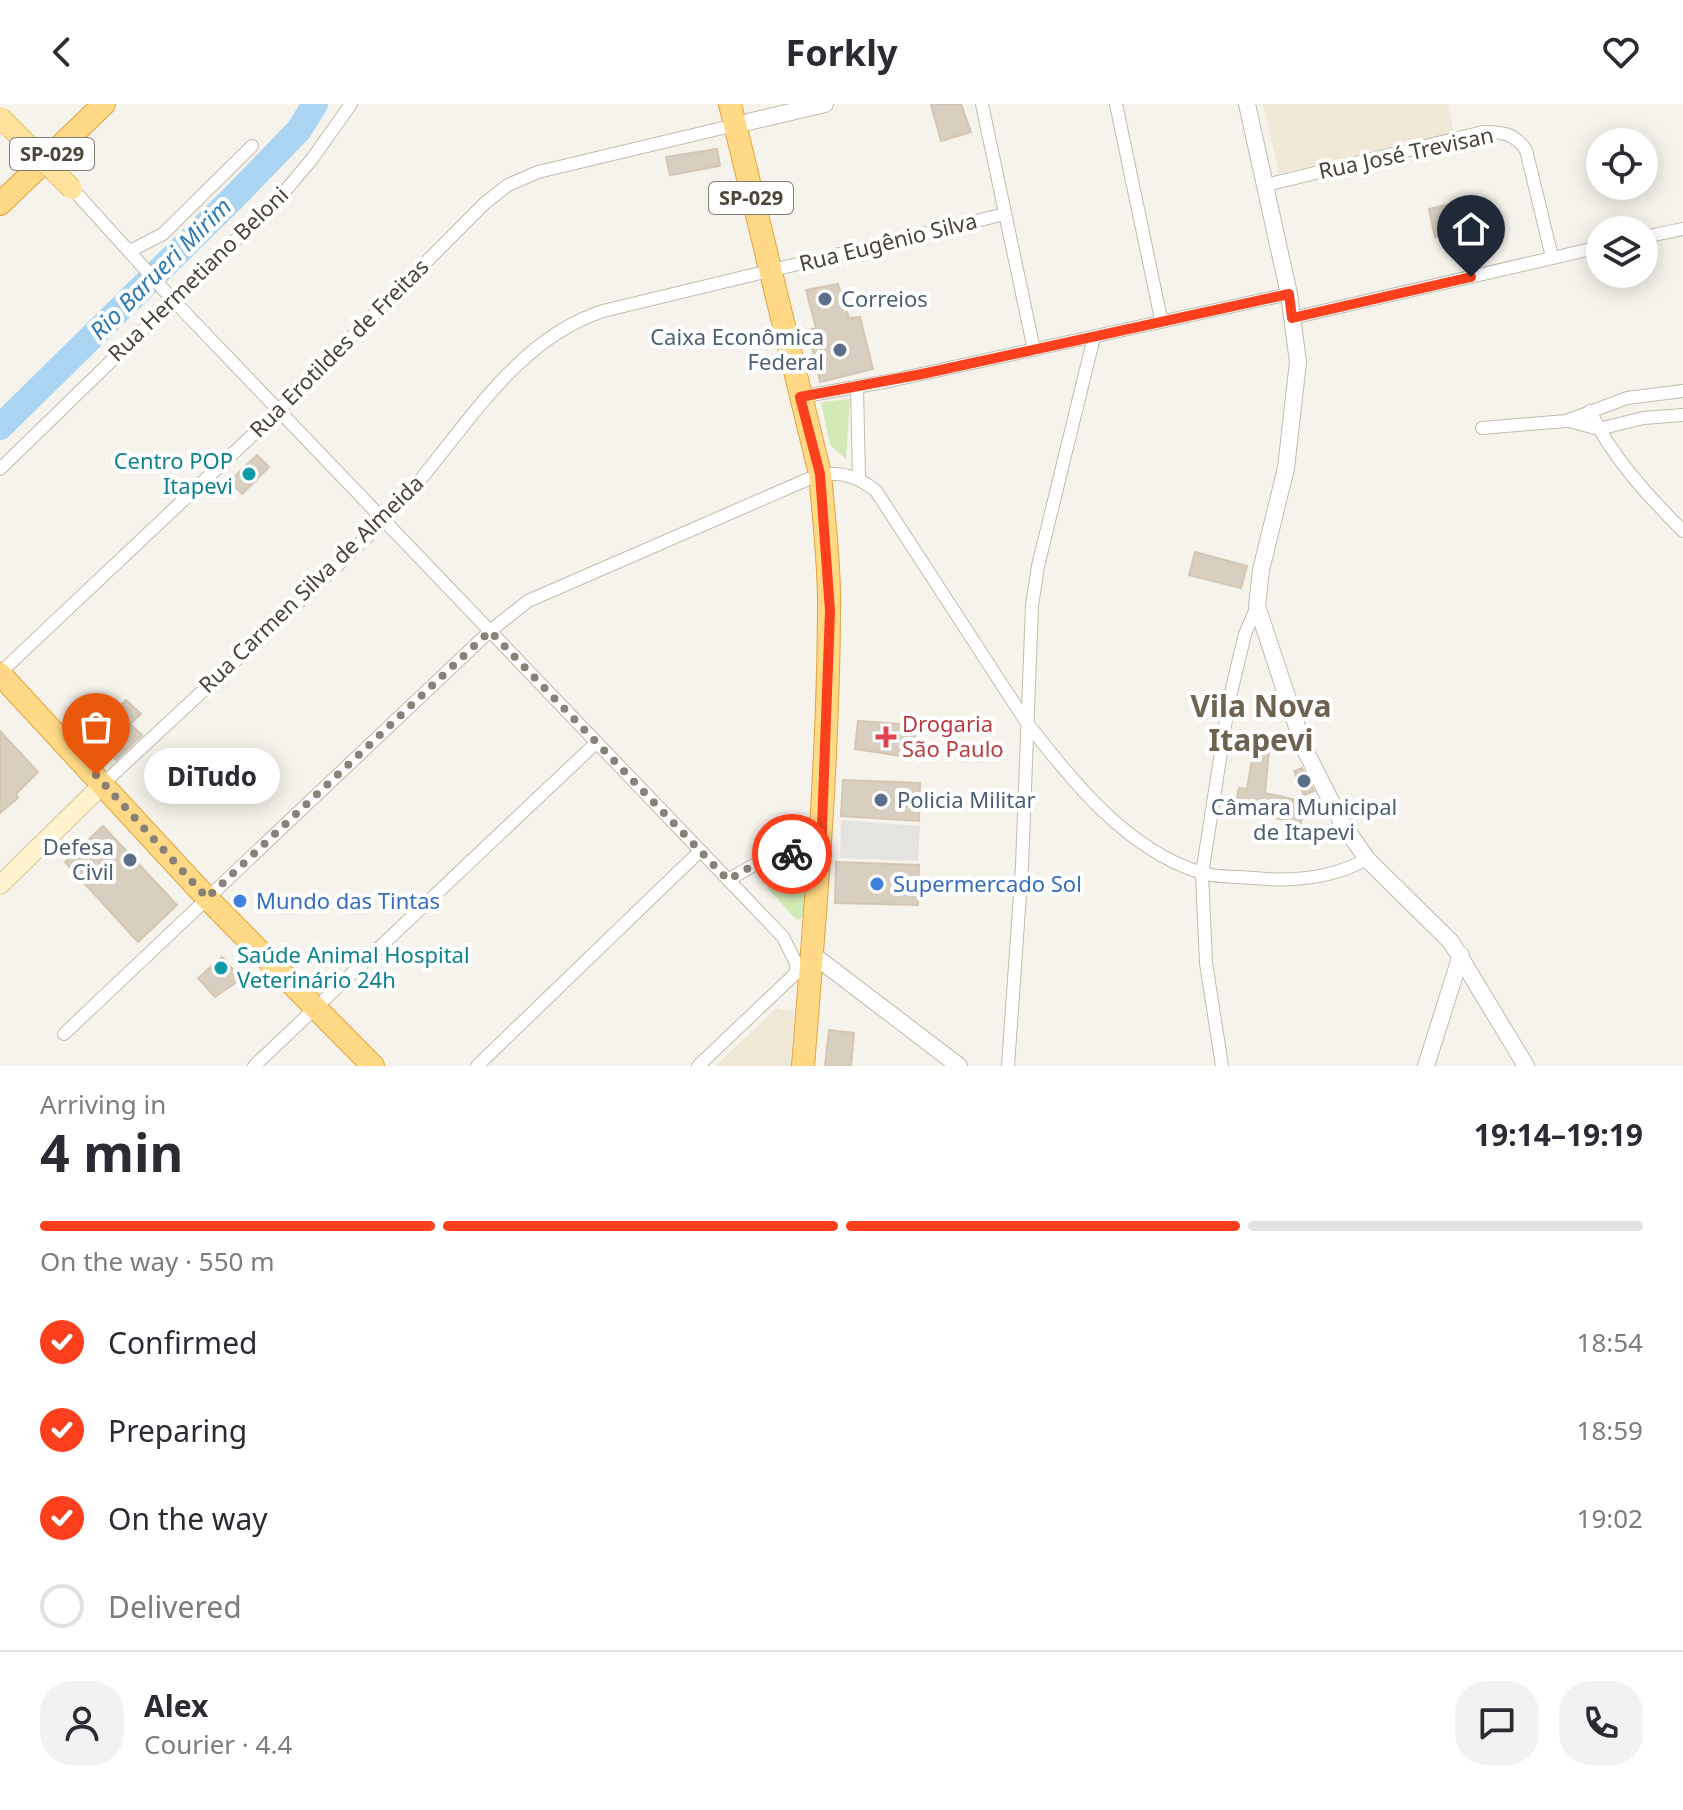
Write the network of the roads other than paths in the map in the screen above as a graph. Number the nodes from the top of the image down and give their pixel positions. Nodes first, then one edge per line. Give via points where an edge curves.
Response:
1 (104, 104) edge
2 (351, 104) edge
3 (825, 104) edge
4 (982, 104) edge
5 (1116, 104) edge
6 (1247, 104) edge
7 (732, 114) edge
8 (0, 115) edge
9 (252, 146) dead end
10 (46, 161) junction
11 (1266, 185) junction
12 (72, 189) dead end
13 (0, 204) edge
14 (1005, 214) junction
15 (1683, 229) edge
16 (1658, 234) edge
17 (1586, 250) edge
18 (130, 251) junction
19 (1552, 257) junction
20 (771, 270) junction
21 (1289, 294) junction
22 (173, 300) junction
23 (1292, 318) junction
24 (1161, 319) junction
25 (1094, 337) junction
26 (1034, 350) junction
27 (857, 387) junction
28 (1683, 391) edge
29 (800, 397) junction
30 (279, 410) junction
31 (1590, 411) junction
32 (1683, 415) edge
33 (1566, 421) junction
34 (1482, 428) dead end
35 (1599, 429) junction
36 (0, 469) edge
37 (820, 474) junction
38 (859, 478) junction
39 (385, 520) junction
40 (1683, 531) edge
41 (1257, 606) junction
42 (490, 631) junction
43 (0, 673) edge
44 (1025, 720) junction
45 (596, 743) junction
46 (104, 783) junction
47 (700, 851) junction
48 (821, 854) junction
49 (1367, 859) junction
50 (1202, 874) junction
51 (728, 880) junction
52 (0, 885) edge
53 (207, 898) junction
54 (1461, 955) junction
55 (804, 959) junction
56 (317, 1007) junction
57 (64, 1034) dead end
58 (254, 1066) edge
59 (373, 1066) edge
60 (477, 1066) edge
61 (698, 1066) edge
62 (803, 1066) edge
63 (959, 1066) edge
64 (1008, 1066) edge
65 (1222, 1066) edge
66 (1426, 1066) edge
67 (1526, 1066) edge

1 - 10 highway, SP-029
2 - 22 street, Rua Hermetiano Beloni via 298,177
3 - 7 street
4 - 14 street
5 - 24 street
6 - 11 street
7 - 20 highway, SP-029
7 - 30 street, Rua Erotildes de Freitas via 508,185
8 - 10 street
8 - 12 main road, bridge
9 - 18 street via 163,234
10 - 13 highway, SP-029
10 - 18 street
11 - 19 street, Rua José Trevisan via 1483,132 1503,132 1518,138 1526,150
11 - 21 street
14 - 20 street, Rua Eugênio Silva
14 - 26 street
15 - 16 street
17 - 19 street
18 - 22 street
19 - 23 street
20 - 29 highway, SP-029
20 - 39 street, Rua Carmen Silva de Almeida via 603,311 550,334
21 - 23 street
21 - 24 street
22 - 30 street
22 - 36 street, Rua Hermetiano Beloni
23 - 41 street via 1296,405
24 - 25 street
25 - 26 street
25 - 44 street via 1038,566
26 - 27 street
27 - 29 street
27 - 38 street
28 - 31 street via 1627,398
29 - 37 highway, SP-029
30 - 39 street
30 - 43 street, Rua Erotildes de Freitas
31 - 33 street
31 - 35 street
32 - 35 street
33 - 34 street
33 - 35 street
35 - 40 street
37 - 38 street
37 - 42 street via 576,577 528,601
37 - 48 highway, SP-029 via 830,611
38 - 44 street via 890,509
39 - 42 street
39 - 46 street, Rua Carmen Silva de Almeida
41 - 49 street via 1304,748
41 - 50 street via 1229,701
42 - 45 street
42 - 53 street
43 - 46 highway
44 - 50 street via 1050,754 1142,845
44 - 64 street via 1022,866
45 - 47 street
45 - 56 street
46 - 52 main road, Rua Carmen Silva de Almeida
46 - 53 highway
47 - 51 street
47 - 60 street
48 - 51 street via 766,858
48 - 55 highway, SP-029
49 - 50 street via 1346,871 1297,880
49 - 54 street via 1437,924
50 - 65 street via 1206,963
51 - 55 street
53 - 56 highway
53 - 57 street
54 - 66 street
54 - 67 street
55 - 61 street via 792,978
55 - 62 highway, SP-029
55 - 63 street
56 - 58 street
56 - 59 highway

